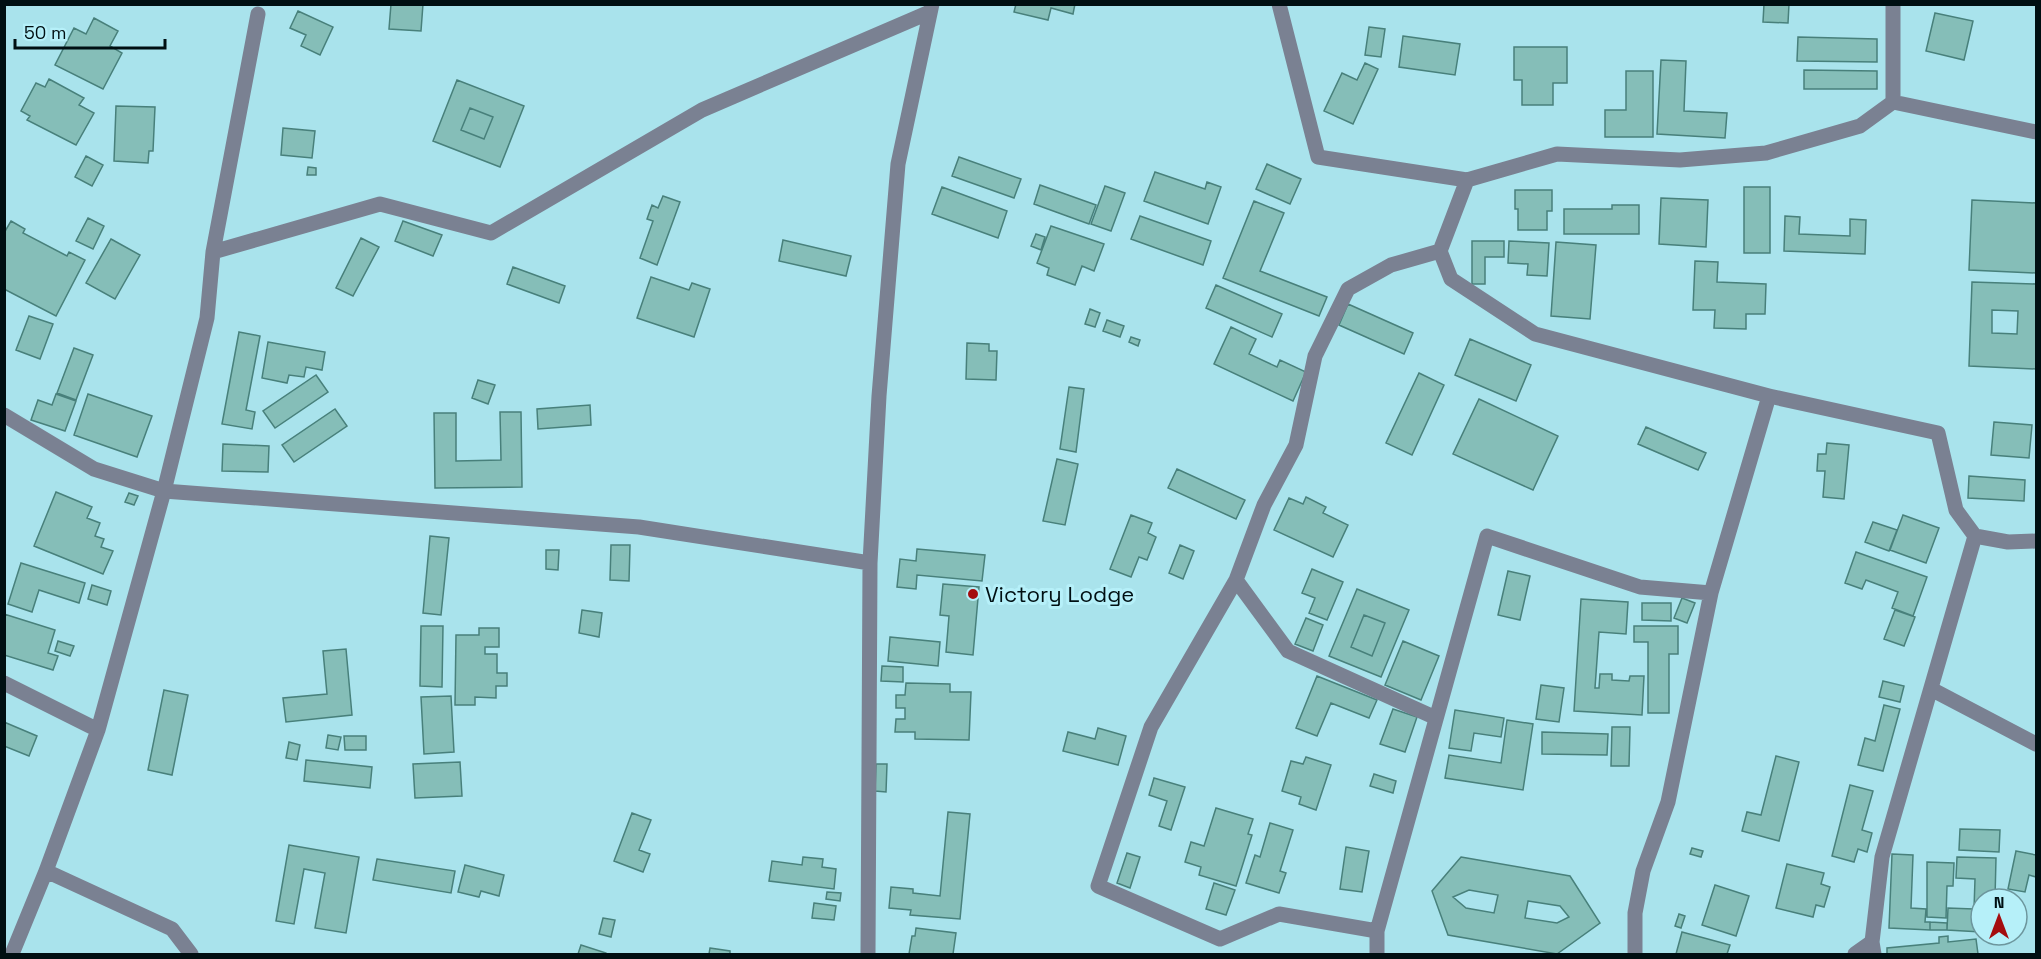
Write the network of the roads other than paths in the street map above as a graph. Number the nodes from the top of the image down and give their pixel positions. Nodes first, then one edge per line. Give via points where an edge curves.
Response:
1 (1279, 4) edge
2 (1893, 4) edge
3 (931, 8) edge
4 (258, 14) dead end
5 (1893, 102) junction
6 (2037, 132) edge
7 (1467, 180) junction
8 (1440, 251) junction
9 (213, 252) junction
10 (1769, 396) junction
11 (4, 414) edge
12 (164, 491) junction
13 (1975, 536) junction
14 (2037, 541) edge
15 (870, 563) junction
16 (1236, 580) junction
17 (1711, 593) junction
18 (4, 683) edge
19 (1931, 689) junction
20 (1436, 718) junction
21 (98, 730) junction
22 (2037, 744) edge
23 (46, 871) junction
24 (1377, 931) junction
25 (11, 947) edge
26 (1873, 948) edge
27 (191, 954) edge
28 (868, 954) edge
29 (1377, 954) edge
30 (1635, 954) edge
31 (1855, 954) edge

1 - 7 street via 1318,157
2 - 5 street
3 - 9 street via 702,110 491,233 380,204
3 - 15 street via 898,164 881,363
4 - 9 street
5 - 6 street
5 - 7 street via 1860,126 1766,153 1680,160 1557,154
7 - 8 street
8 - 10 street via 1451,279 1535,334
8 - 16 street via 1391,265 1348,289 1314,356 1296,445 1264,505
9 - 12 street via 207,318
10 - 13 street via 1938,433 1956,510
10 - 17 street
11 - 12 street via 94,468
12 - 15 street via 639,527
12 - 21 street
13 - 14 street via 2008,542
13 - 19 street
15 - 28 street
16 - 20 street via 1288,651
16 - 24 street via 1151,727 1098,886 1220,939 1279,914
17 - 20 street via 1640,587 1487,536
17 - 30 street via 1668,802 1643,871 1635,913
18 - 21 street
19 - 22 street
19 - 26 street via 1882,857
20 - 24 street
21 - 23 street
23 - 25 street
23 - 27 street via 172,929
24 - 29 street
26 - 31 street

